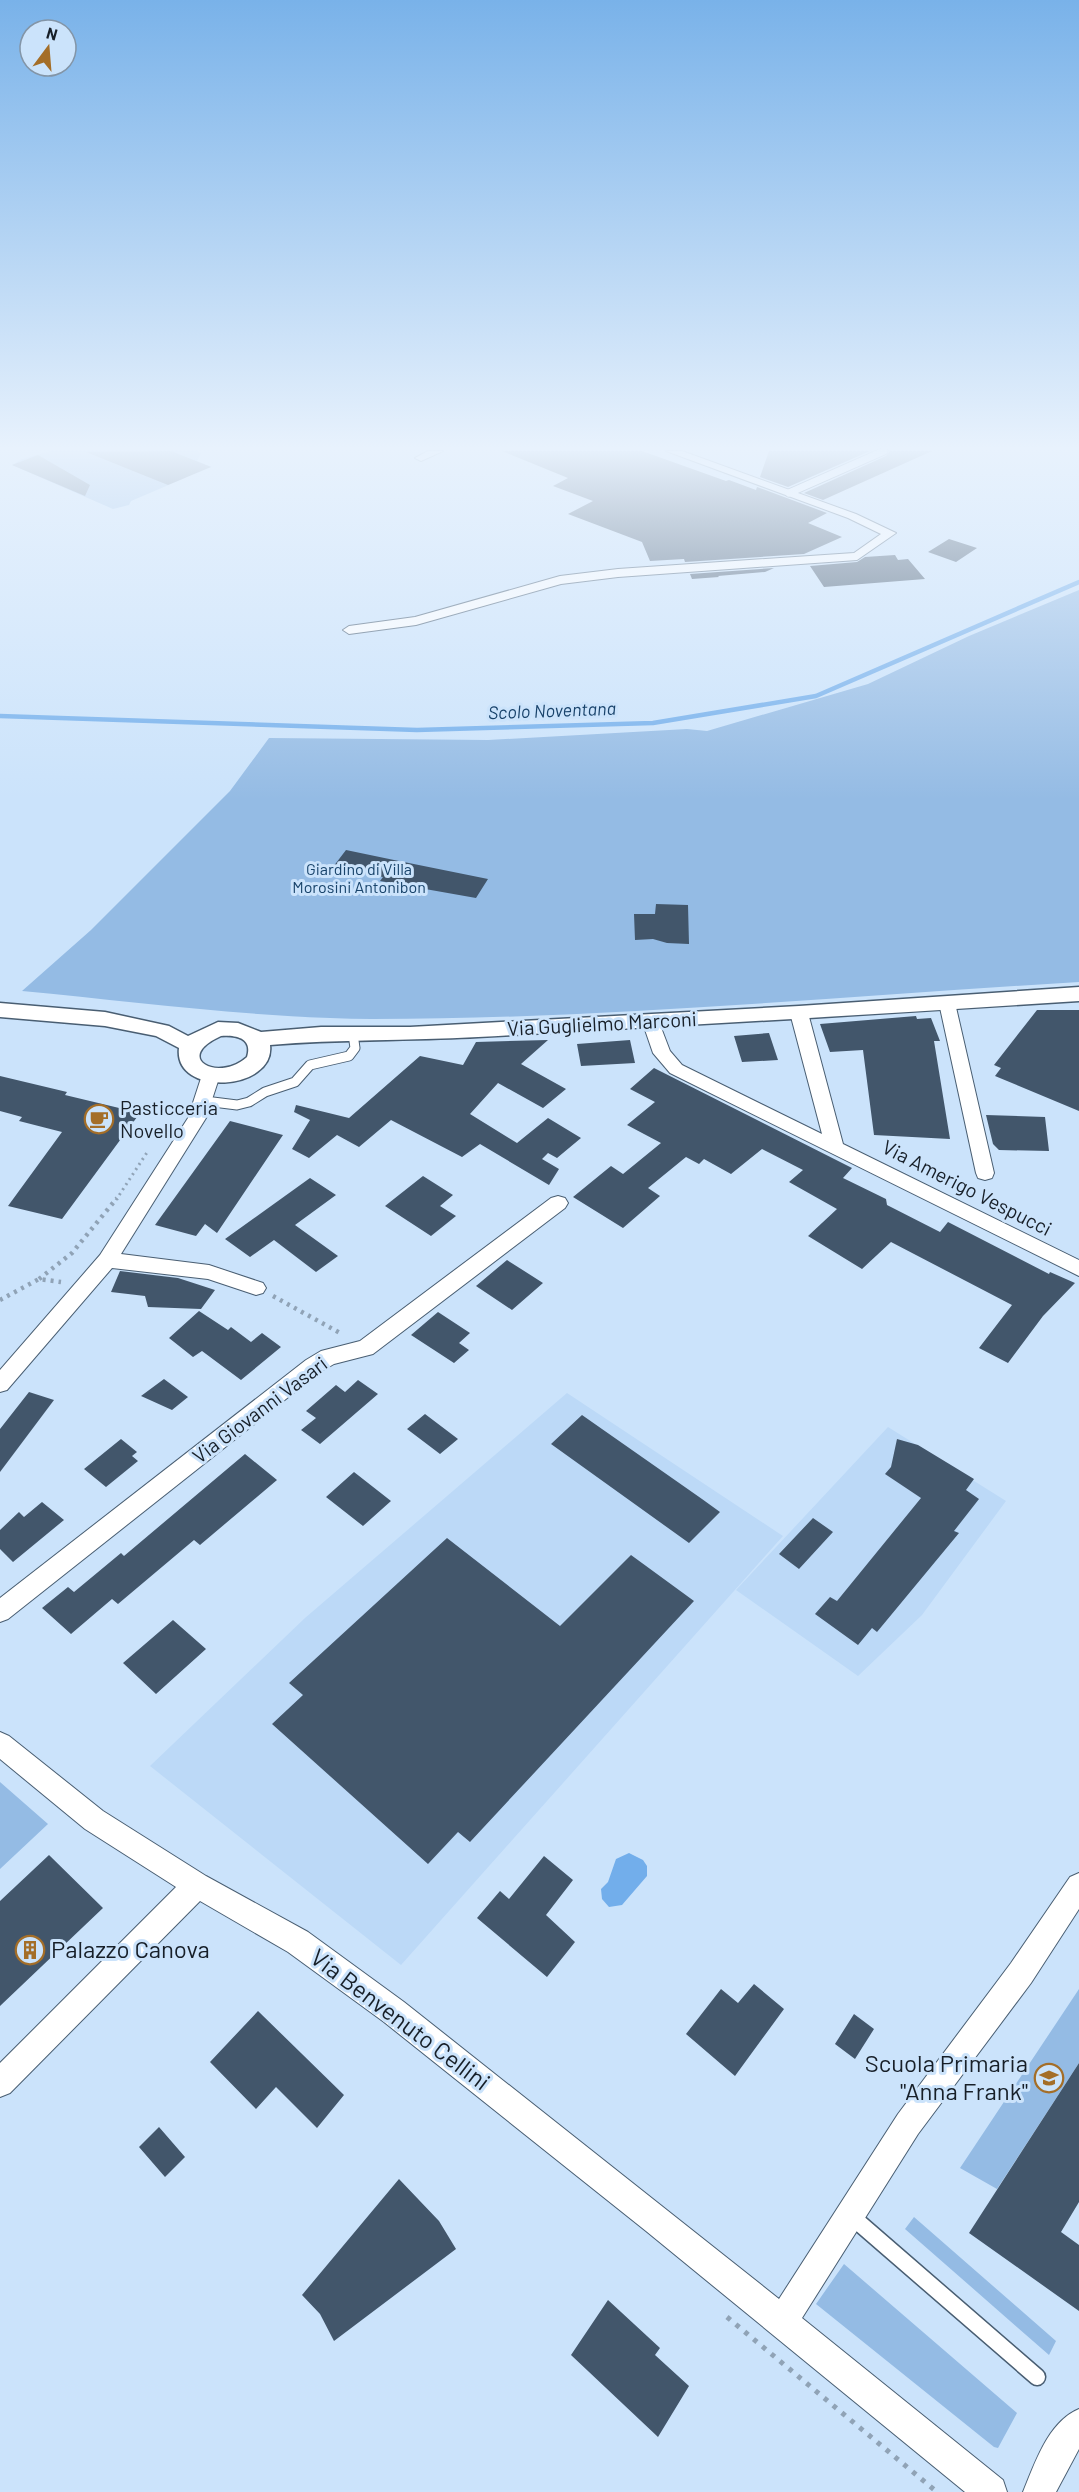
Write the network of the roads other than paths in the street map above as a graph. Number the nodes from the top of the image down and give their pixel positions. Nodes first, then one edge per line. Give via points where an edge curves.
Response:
1 (698, 567) edge
2 (349, 630) dead end
3 (1079, 994) edge
4 (947, 1003) junction
5 (0, 1010) edge
6 (799, 1013) junction
7 (651, 1021) junction
8 (353, 1034) junction
9 (257, 1039) junction
10 (191, 1045) junction
11 (212, 1075) junction
12 (205, 1101) junction
13 (835, 1148) junction
14 (985, 1173) dead end
15 (558, 1203) dead end
16 (107, 1260) junction
17 (1079, 1269) edge
18 (256, 1288) road end
19 (0, 1384) edge
20 (0, 1612) edge
21 (0, 1744) edge
22 (197, 1885) junction
23 (1079, 1886) edge
24 (0, 2083) edge
25 (850, 2215) junction
26 (783, 2321) junction
27 (1037, 2377) dead end
28 (1079, 2425) edge
29 (991, 2492) edge
30 (1039, 2492) edge

1 - 2 street via 560,580 416,621
3 - 4 street, Via Guglielmo Marconi
4 - 6 street, Via Guglielmo Marconi
4 - 14 street
5 - 10 street via 105,1019 162,1031
6 - 7 street, Via Guglielmo Marconi
6 - 13 street
7 - 8 street, Via Guglielmo Marconi
7 - 13 street, Via Amerigo Vespucci via 662,1053 676,1069
8 - 9 street, Via Guglielmo Marconi
8 - 12 lane via 355,1048 349,1056 310,1065 295,1082 237,1105
9 - 10 street, Via Guglielmo Marconi via 241,1030 218,1029
9 - 11 street via 260,1054 247,1069 230,1075
10 - 11 street via 188,1060 193,1067
11 - 12 street
12 - 16 street via 180,1148
13 - 17 street, Via Amerigo Vespucci
15 - 20 street, Via Giovanni Vasari via 382,1336 356,1351 328,1357 313,1366
16 - 18 street via 208,1272
16 - 19 street
21 - 22 street, Via Benvenuto Cellini via 94,1820
22 - 24 street
22 - 26 street, Via Benvenuto Cellini via 298,1942 394,2012
23 - 25 street via 1021,1973 908,2124
25 - 26 street
25 - 27 lane
26 - 29 street, Via Benvenuto Cellini
28 - 30 street via 1063,2442

